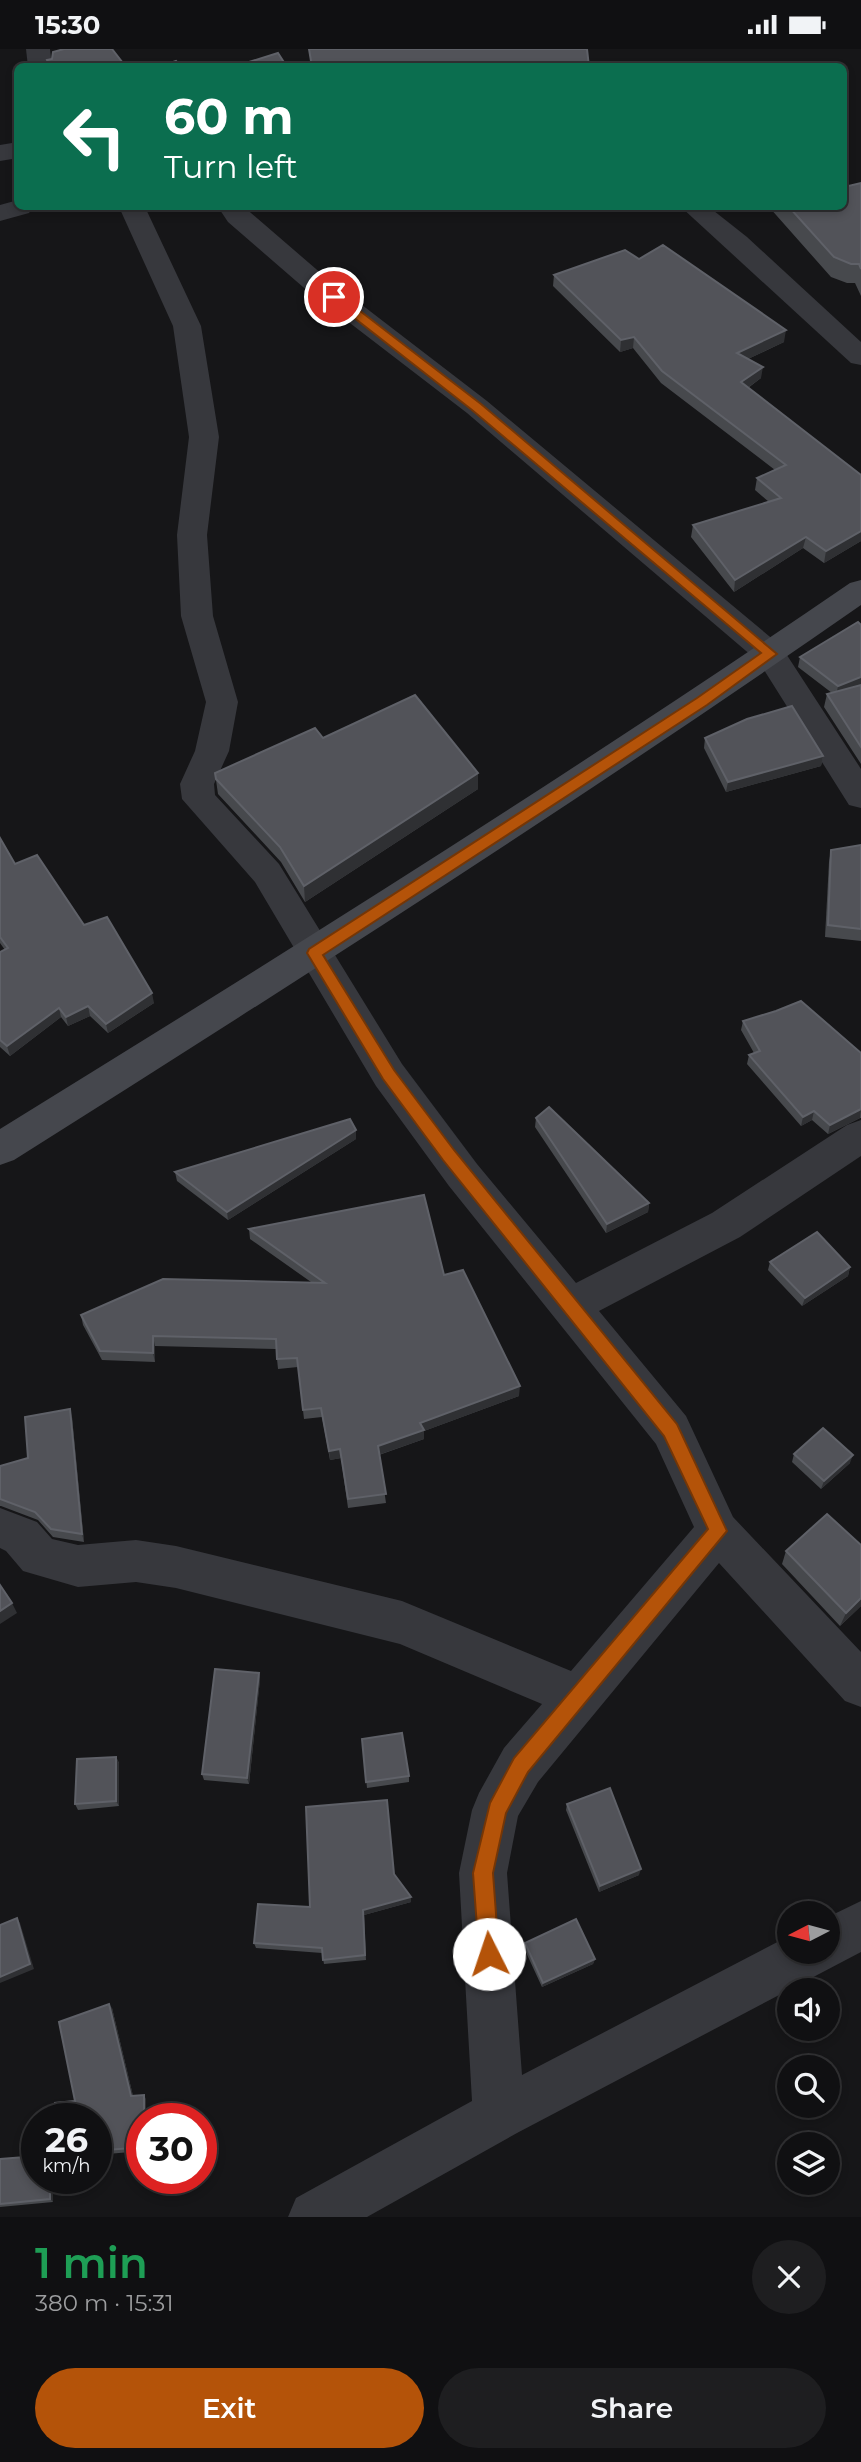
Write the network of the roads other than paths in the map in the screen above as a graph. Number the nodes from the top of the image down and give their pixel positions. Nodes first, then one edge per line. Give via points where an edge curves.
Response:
1 (133, 210) edge
2 (233, 210) edge
3 (698, 210) edge
4 (861, 357) edge
5 (861, 590) edge
6 (770, 654) junction
7 (861, 796) edge
8 (314, 953) junction
9 (861, 1136) edge
10 (0, 1149) edge
11 (570, 1305) junction
12 (0, 1528) edge
13 (718, 1531) junction
14 (861, 1685) edge
15 (579, 1697) junction
16 (861, 1926) edge
17 (840, 1937) edge
18 (787, 1964) edge
19 (499, 2115) junction
20 (315, 2217) edge

1 - 8 street via 187,326 204,437 192,535 197,615 222,702 212,751 197,784 199,799 267,873
2 - 6 street via 313,281 477,407
3 - 4 street
5 - 6 main road
6 - 7 street
6 - 8 main road
8 - 10 main road
8 - 11 street via 389,1075 463,1175
9 - 11 street via 726,1225
11 - 13 street via 671,1430
12 - 15 street via 21,1537 39,1556 78,1566 136,1561 176,1567 402,1623
13 - 14 street
13 - 15 street
15 - 19 street via 521,1765 496,1810 483,1873
16 - 17 street
18 - 19 street
19 - 20 street

